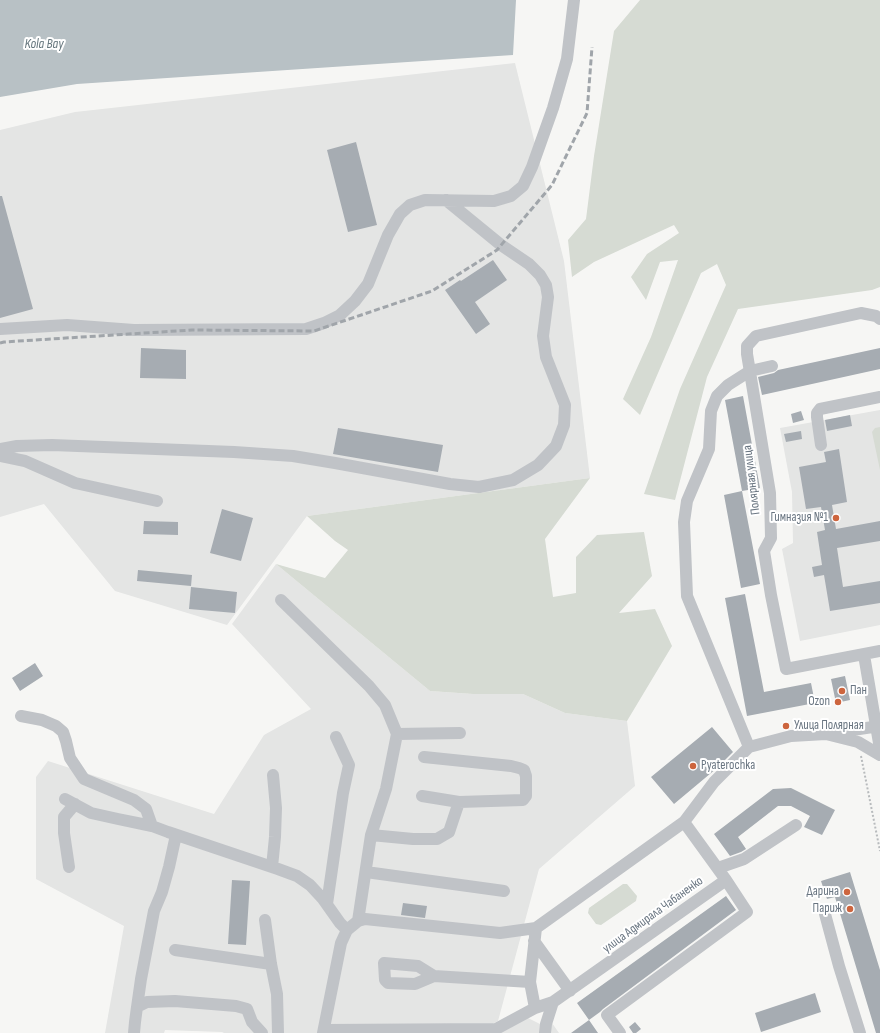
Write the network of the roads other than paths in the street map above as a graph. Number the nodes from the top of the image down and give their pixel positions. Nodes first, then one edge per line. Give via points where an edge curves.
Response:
1 (574, 0) edge
2 (446, 200) junction
3 (880, 319) edge
4 (0, 329) edge
5 (772, 366) dead end
6 (750, 371) junction
7 (880, 397) edge
8 (821, 445) dead end
9 (0, 449) edge
10 (0, 456) edge
11 (157, 501) dead end
12 (281, 600) dead end
13 (880, 651) edge
14 (864, 654) junction
15 (21, 716) dead end
16 (878, 726) edge
17 (398, 734) junction
18 (460, 734) dead end
19 (826, 734) junction
20 (336, 737) dead end
21 (749, 747) junction
22 (880, 749) edge
23 (880, 755) edge
24 (424, 757) dead end
25 (273, 775) dead end
26 (422, 796) dead end
27 (459, 802) junction
28 (684, 822) junction
29 (796, 825) dead end
30 (152, 826) junction
31 (176, 835) junction
32 (371, 835) junction
33 (69, 867) dead end
34 (272, 867) junction
35 (718, 868) junction
36 (366, 872) junction
37 (726, 880) junction
38 (504, 891) dead end
39 (327, 904) junction
40 (825, 914) dead end
41 (265, 920) dead end
42 (358, 921) junction
43 (536, 928) junction
44 (347, 930) junction
45 (534, 941) junction
46 (175, 950) dead end
47 (271, 964) junction
48 (434, 976) dead end
49 (530, 982) junction
50 (570, 991) junction
51 (553, 1002) junction
52 (137, 1007) junction
53 (535, 1008) junction
54 (323, 1032) edge
55 (544, 1032) edge
56 (134, 1033) edge
57 (262, 1033) edge
58 (278, 1033) edge
59 (620, 1033) edge
60 (860, 1033) edge

1 - 2 street via 567,59 553,108 523,186 511,196 494,201
2 - 4 street via 425,200 410,205 400,214 388,235 368,284 355,301 340,315 306,329 134,330 67,325
2 - 9 street via 501,245 529,264 540,274 546,285 548,297 543,336 546,357 565,405 564,426 556,446 538,465 513,480 479,487 293,456 234,452 52,445
3 - 6 street, Полярная улица via 861,313 756,336 747,346
5 - 6 street
6 - 14 street, Полярная улица via 770,493 771,538 764,551 786,669
6 - 21 street via 728,385 717,396 711,411 709,449 687,501 684,522 687,596
7 - 8 street via 820,408 817,417
10 - 11 street via 25,461 75,483
12 - 17 street via 369,686 385,705
13 - 14 street, Полярная улица
14 - 16 street
15 - 30 street via 56,726 63,732 70,758 84,779 134,800 146,809
16 - 19 street
16 - 22 street
17 - 18 street
17 - 32 street via 386,789
19 - 21 street via 791,736
19 - 23 street via 858,742
20 - 39 street via 349,765
21 - 28 street via 714,782
24 - 27 street via 510,766 524,770 524,800
25 - 34 street via 276,808
26 - 27 street
27 - 32 street via 449,832 437,838 413,839
28 - 35 street
28 - 43 street
29 - 35 street via 744,859
30 - 31 street
30 - 33 street via 91,813 70,802 64,817
31 - 34 street
31 - 52 street via 162,892 154,911
32 - 36 street
34 - 39 street via 297,876 310,885
35 - 37 street
36 - 38 street
36 - 42 street
37 - 50 street, улица Адмирала Чабаненко
37 - 59 street via 747,912 607,1014
39 - 44 street
40 - 60 street
41 - 47 street
42 - 43 street via 365,919 500,933
42 - 44 street
43 - 45 street
44 - 54 street via 341,943
45 - 49 street
45 - 50 street
46 - 47 street
47 - 58 street via 277,994
48 - 49 street
49 - 53 street
50 - 51 street, улица Адмирала Чабаненко
51 - 53 street, улица Адмирала Чабаненко
51 - 55 street
52 - 56 street
52 - 57 street via 146,1002 236,1006 247,1009 252,1022
53 - 54 street, улица Адмирала Чабаненко via 496,1029

